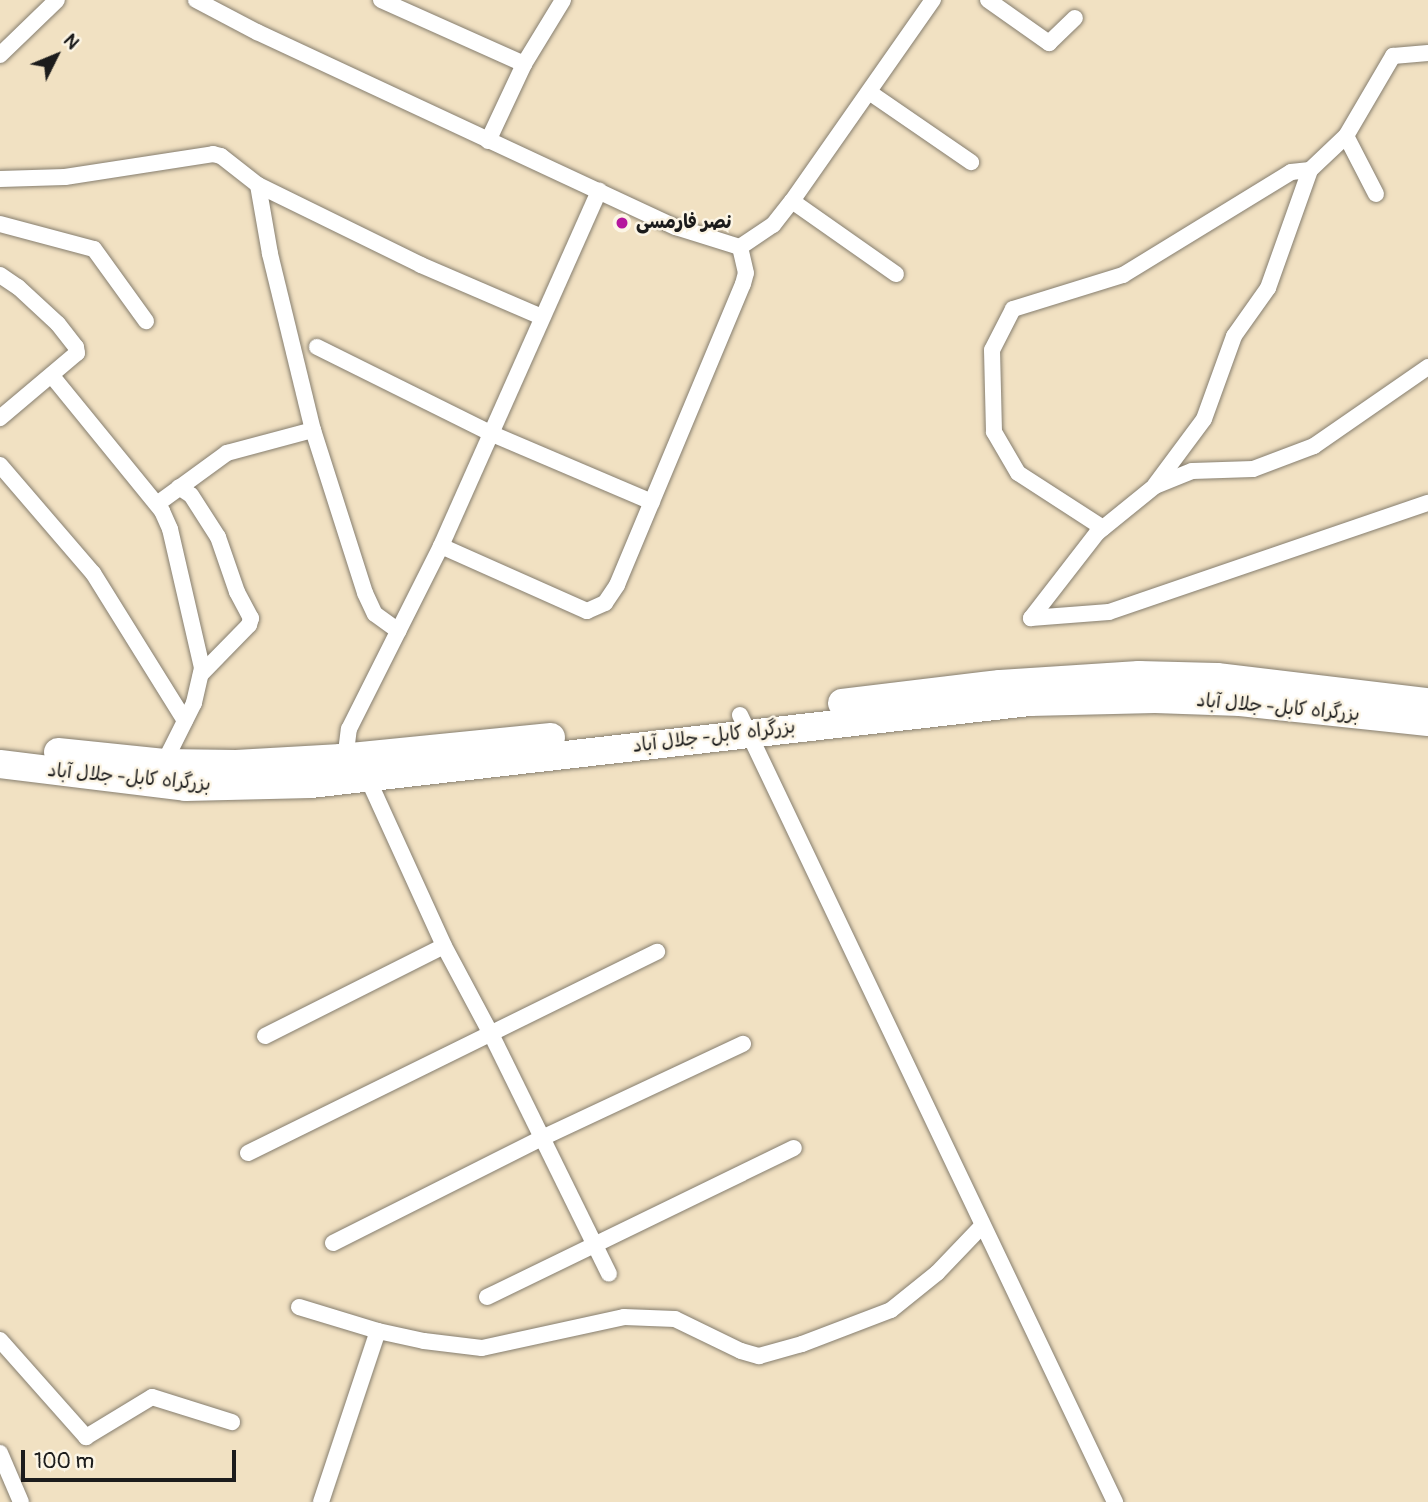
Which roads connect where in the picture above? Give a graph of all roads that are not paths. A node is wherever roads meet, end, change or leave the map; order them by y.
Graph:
1 (57, 0) edge
2 (196, 0) edge
3 (381, 0) edge
4 (563, 0) edge
5 (933, 0) edge
6 (988, 0) edge
7 (218, 6) edge
8 (1075, 18) dead end
9 (1428, 53) edge
10 (0, 55) edge
11 (524, 64) junction
12 (869, 92) junction
13 (1346, 136) junction
14 (488, 141) junction
15 (971, 162) dead end
16 (1310, 170) junction
17 (0, 179) edge
18 (258, 185) junction
19 (599, 191) junction
20 (1376, 194) dead end
21 (792, 201) junction
22 (0, 224) edge
23 (740, 247) junction
24 (896, 274) dead end
25 (0, 275) edge
26 (542, 317) junction
27 (146, 321) dead end
28 (317, 347) dead end
29 (1428, 367) edge
30 (52, 376) junction
31 (0, 418) edge
32 (313, 430) junction
33 (490, 433) junction
34 (0, 465) edge
35 (1155, 486) junction
36 (179, 487) junction
37 (652, 502) junction
38 (1428, 503) edge
39 (157, 504) junction
40 (1103, 528) junction
41 (440, 546) junction
42 (398, 631) junction
43 (201, 674) junction
44 (1428, 702) edge
45 (185, 721) junction
46 (1428, 722) edge
47 (743, 724) junction
48 (0, 745) edge
49 (341, 758) junction
50 (164, 763) junction
51 (0, 764) edge
52 (368, 779) junction
53 (444, 946) junction
54 (657, 951) dead end
55 (491, 1034) junction
56 (265, 1036) dead end
57 (743, 1044) dead end
58 (542, 1138) junction
59 (794, 1148) dead end
60 (248, 1153) dead end
61 (982, 1226) junction
62 (333, 1243) dead end
63 (595, 1245) junction
64 (609, 1274) dead end
65 (487, 1297) dead end
66 (299, 1307) dead end
67 (377, 1331) junction
68 (0, 1340) edge
69 (232, 1422) dead end
70 (0, 1453) edge
71 (21, 1502) edge
72 (321, 1502) edge
73 (1115, 1502) edge

1 - 10 street
2 - 7 street
3 - 11 street
4 - 11 street
5 - 12 street
6 - 8 street
7 - 14 street
9 - 13 street
11 - 14 street
12 - 15 street
12 - 21 street
13 - 16 street
13 - 20 street
14 - 19 street
16 - 35 street
16 - 40 street
17 - 18 street
18 - 26 street
18 - 32 street
19 - 23 street
19 - 26 street
21 - 23 street
21 - 24 street
22 - 27 street
23 - 37 street
25 - 30 street
26 - 33 street
28 - 33 street
29 - 35 street
30 - 31 street
30 - 39 street
32 - 36 street
32 - 42 street
33 - 37 street
33 - 41 street
34 - 45 street
35 - 40 street
36 - 39 street
36 - 43 street
37 - 41 street
38 - 40 street
39 - 43 street
41 - 42 street
42 - 49 street
43 - 45 street
44 - 47 highway, بزرگراه کابل- جلال آباد
45 - 50 street
46 - 47 highway, بزرگراه کابل- جلال آباد
47 - 49 highway, بزرگراه کابل- جلال آباد
47 - 52 highway, بزرگراه کابل- جلال آباد
47 - 61 street
48 - 50 highway, بزرگراه کابل- جلال آباد
49 - 50 highway, بزرگراه کابل- جلال آباد
51 - 52 highway, بزرگراه کابل- جلال آباد
52 - 53 street
53 - 55 street
53 - 56 street
54 - 55 street
55 - 58 street
55 - 60 street
57 - 58 street
58 - 62 street
58 - 63 street
59 - 63 street
61 - 67 street
61 - 73 street
63 - 64 street
63 - 65 street
66 - 67 street
67 - 72 street
68 - 69 street
70 - 71 street

